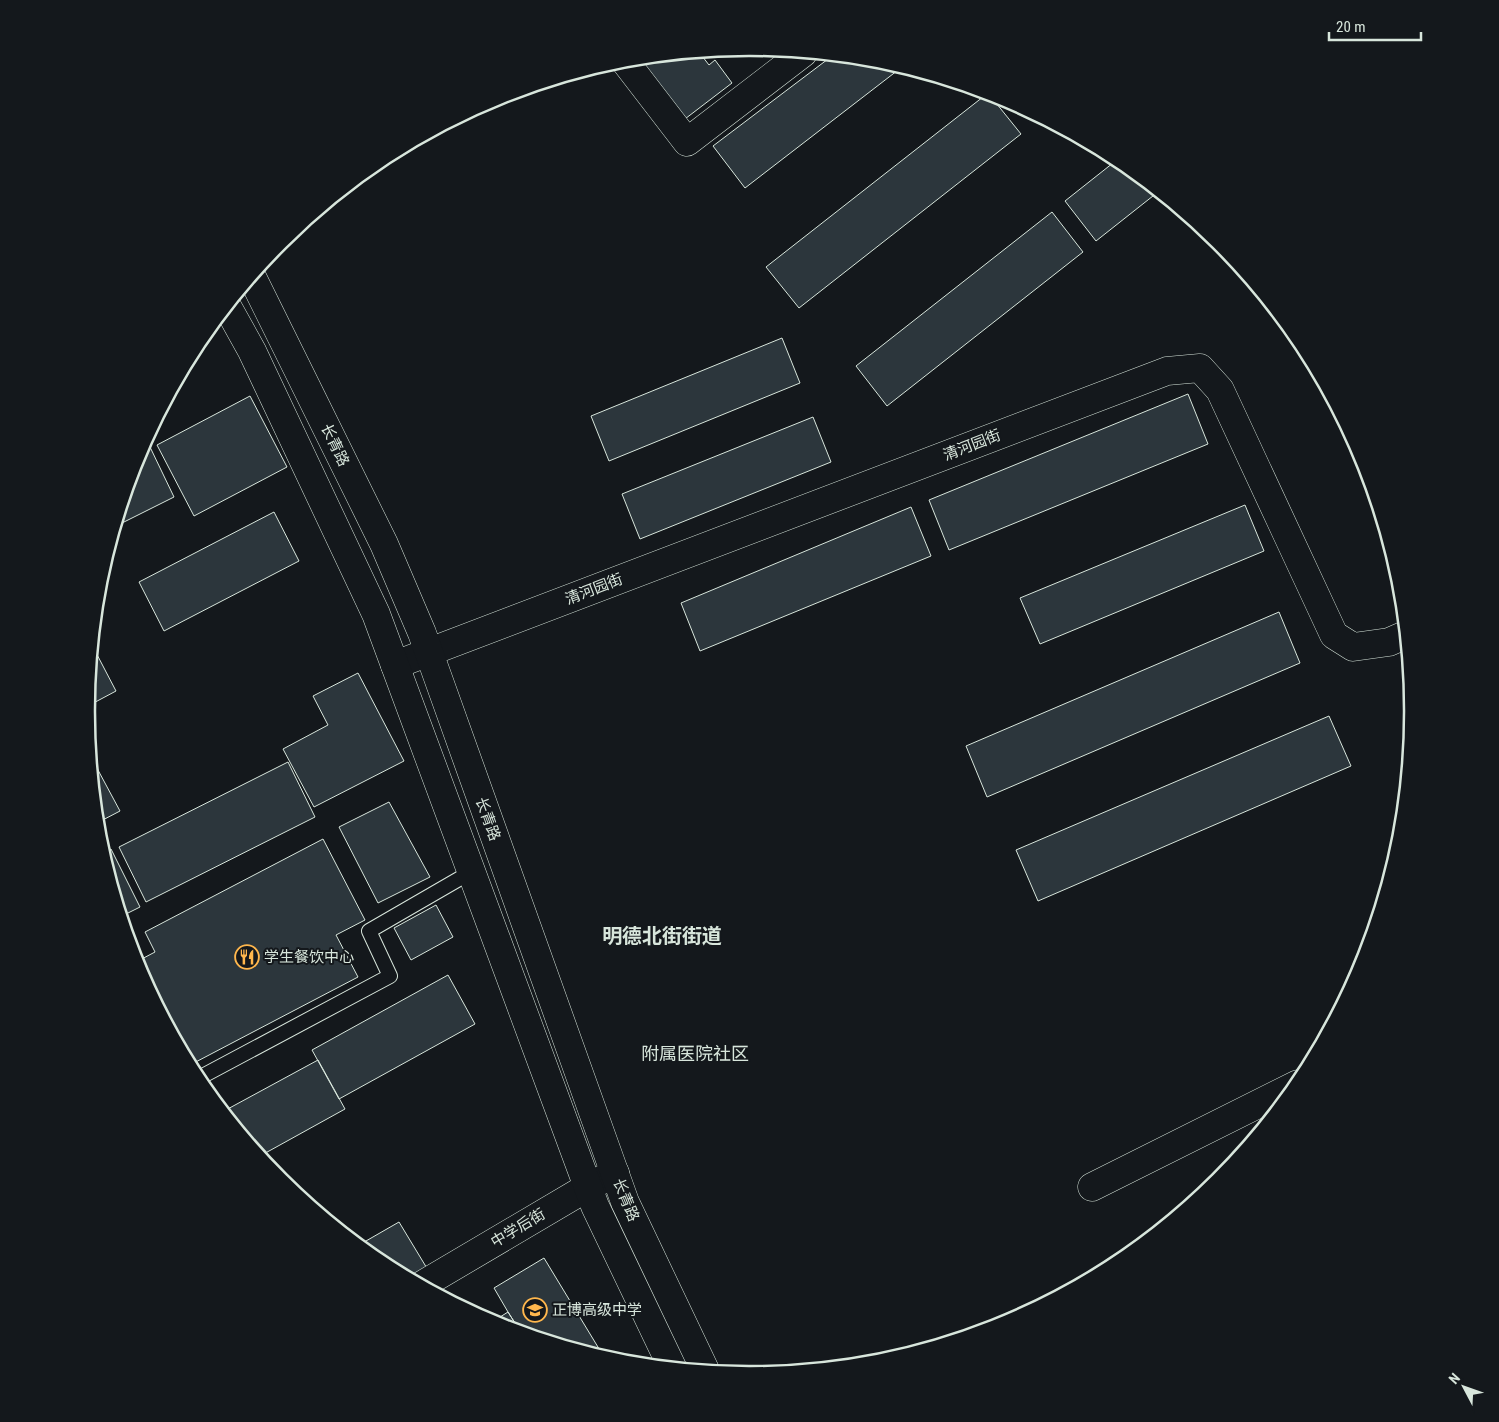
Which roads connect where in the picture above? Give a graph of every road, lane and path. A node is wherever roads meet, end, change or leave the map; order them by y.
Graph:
1 (796, 58) edge
2 (630, 68) edge
3 (255, 282) edge
4 (230, 312) edge
5 (1400, 637) edge
6 (429, 653) junction
7 (395, 665) junction
8 (471, 872) junction
9 (205, 1075) edge
10 (1282, 1092) edge
11 (615, 1173) junction
12 (588, 1187) junction
13 (1092, 1187) dead end
14 (428, 1281) edge
15 (669, 1360) edge
16 (702, 1364) edge

1 - 2 main road
3 - 6 main road, 长青路
4 - 7 main road, 长青路
5 - 6 main road, 清河园街
6 - 7 main road, 清河园街
6 - 11 main road, 长青路
7 - 8 main road, 长青路
8 - 9 lane
8 - 12 main road, 长青路
10 - 13 main road
11 - 12 main road, 中学后街
11 - 16 main road, 长青路
12 - 14 main road, 中学后街
12 - 15 main road, 长青路

